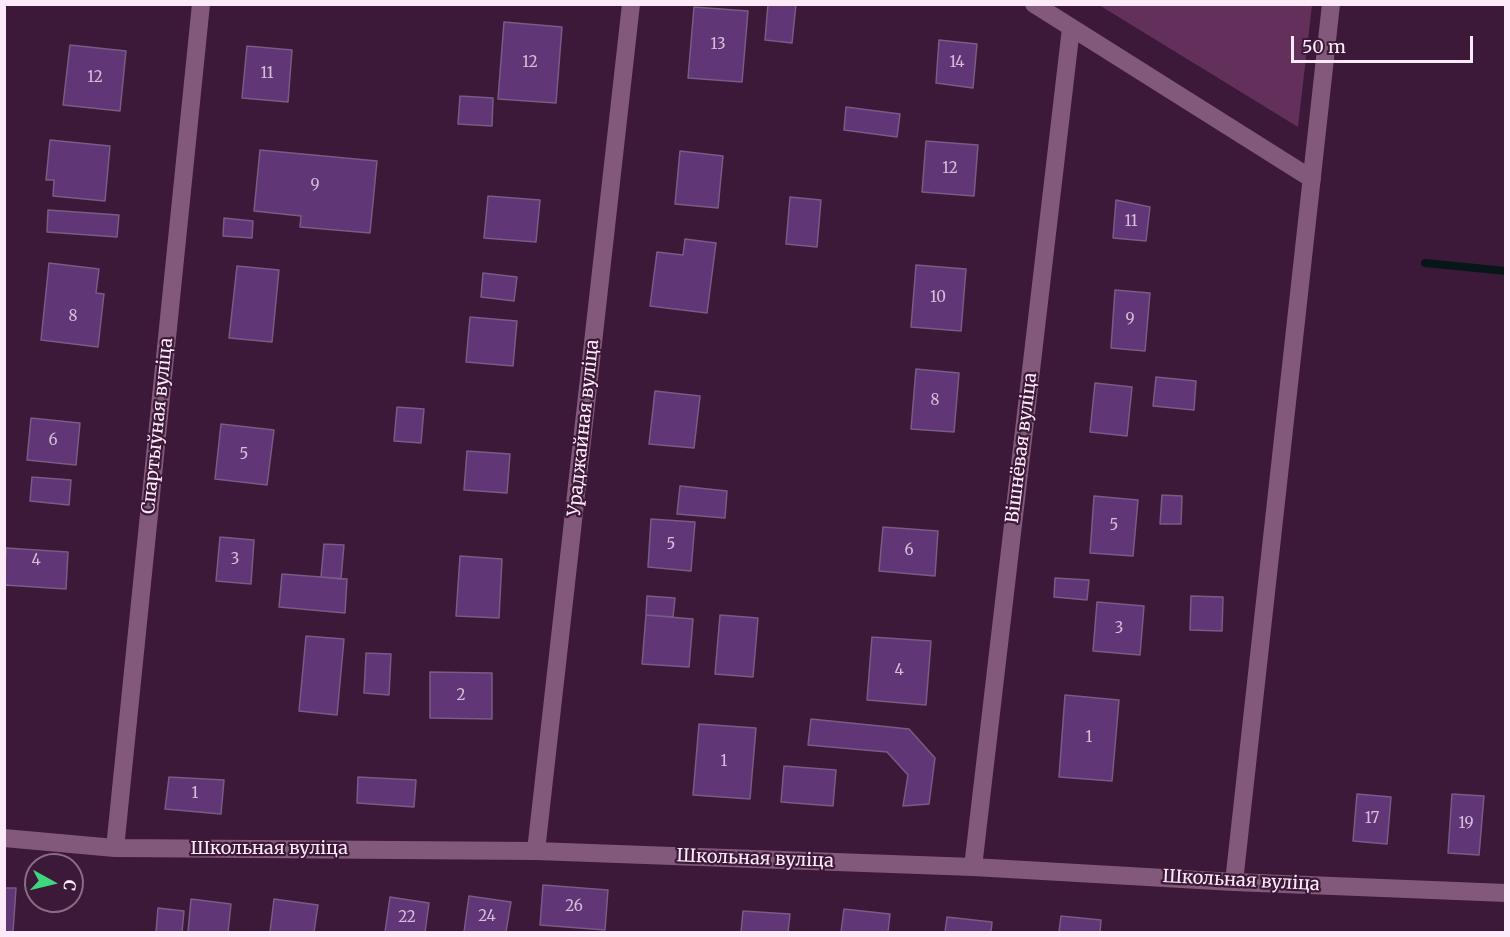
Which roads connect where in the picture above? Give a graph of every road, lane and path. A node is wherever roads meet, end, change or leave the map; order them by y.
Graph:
1 (201, 4) edge
2 (631, 4) edge
3 (1034, 4) edge
4 (1331, 4) edge
5 (1071, 28) junction
6 (1312, 179) junction
7 (4, 838) edge
8 (115, 848) junction
9 (536, 852) junction
10 (973, 867) junction
11 (1234, 882) junction
12 (1506, 892) edge

1 - 8 street, Спартыўная вуліца
2 - 9 street, Ураджайная вуліца
3 - 5 street
4 - 6 street
5 - 6 street
5 - 10 street, Вішнёвая вуліца
6 - 11 street
7 - 8 street, Школьная вуліца
8 - 9 street, Школьная вуліца
9 - 10 street, Школьная вуліца
10 - 11 street, Школьная вуліца
11 - 12 street, Школьная вуліца

